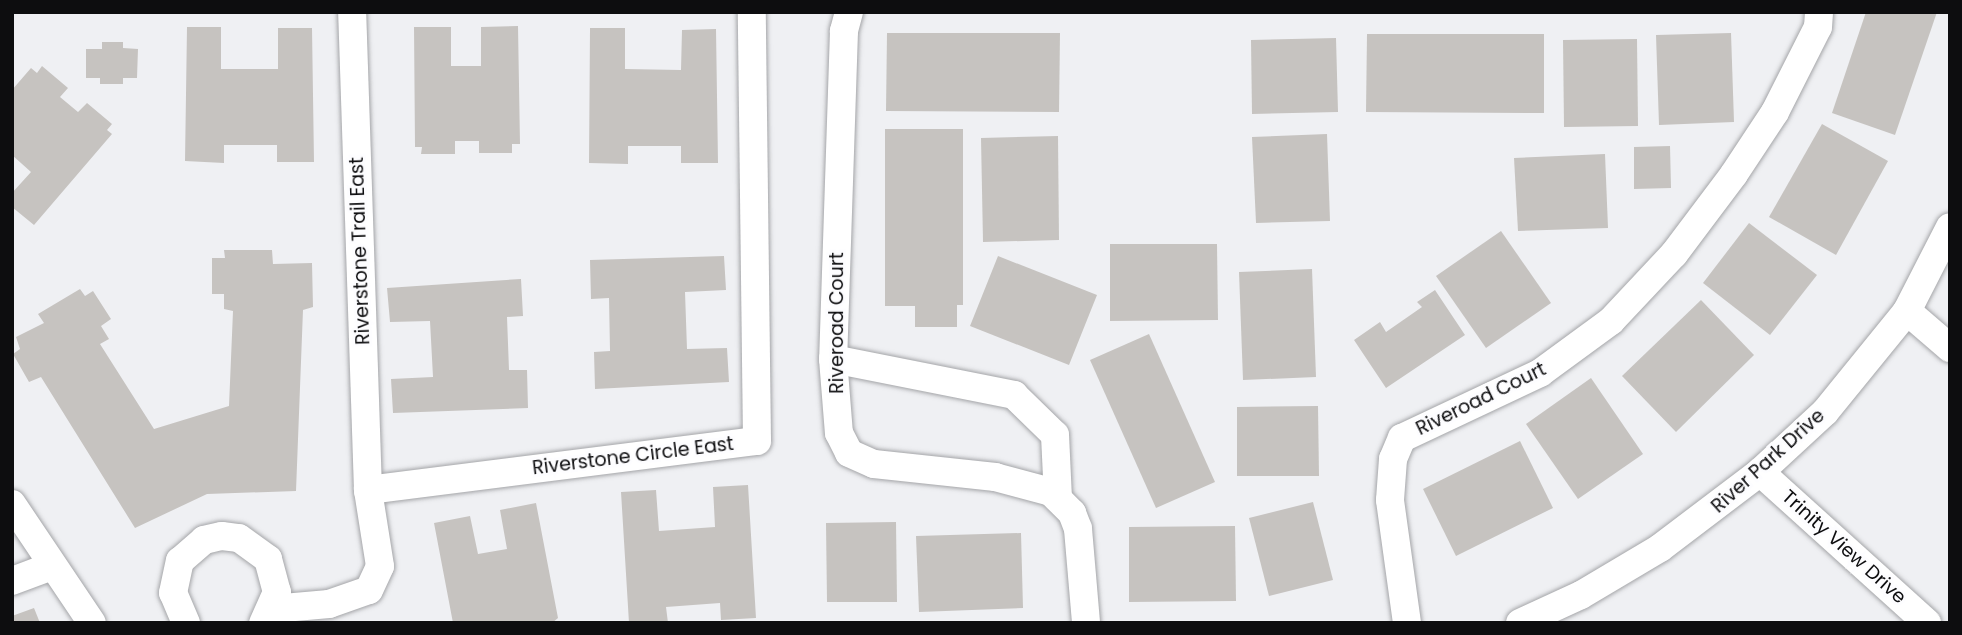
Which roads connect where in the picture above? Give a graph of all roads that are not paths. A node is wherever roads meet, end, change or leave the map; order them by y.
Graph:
1 (352, 12) edge
2 (752, 12) edge
3 (849, 12) edge
4 (1819, 12) edge
5 (1950, 227) edge
6 (1907, 311) junction
7 (1950, 348) edge
8 (833, 359) junction
9 (1760, 472) junction
10 (368, 489) junction
11 (1058, 498) junction
12 (12, 504) edge
13 (52, 566) junction
14 (12, 581) edge
15 (268, 616) edge
16 (92, 623) edge
17 (185, 623) edge
18 (1086, 623) edge
19 (1407, 623) edge
20 (1520, 623) edge
21 (1927, 623) edge

1 - 10 street, Riverstone Trail East
2 - 10 street, Riverstone Circle East
3 - 8 street, Riveroad Court
4 - 19 street, Riveroad Court
5 - 6 street, River Park Drive
6 - 7 street
6 - 9 street, River Park Drive
8 - 11 street
8 - 11 street, Riveroad Court
9 - 20 street, River Park Drive
9 - 21 street, Trinity View Drive
10 - 15 street
11 - 18 street
12 - 13 street
13 - 14 street
13 - 16 street
15 - 17 street

